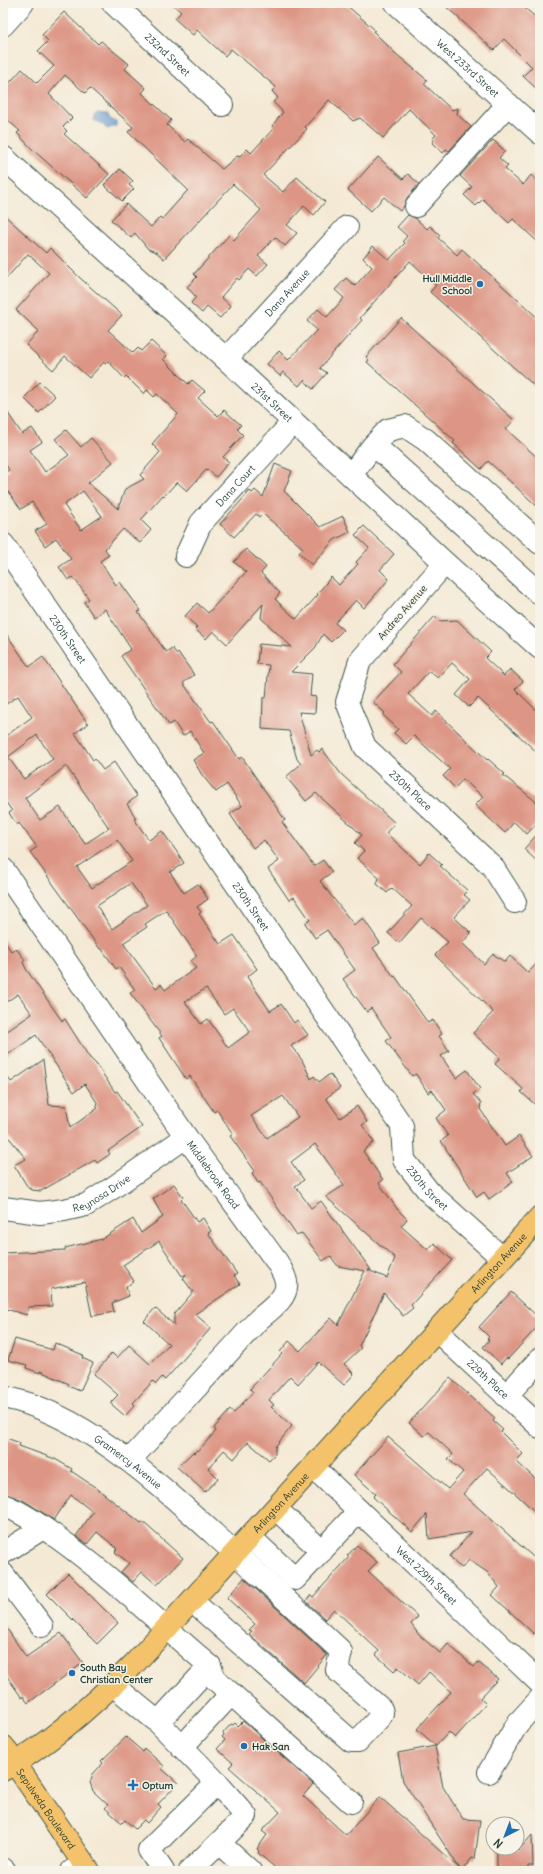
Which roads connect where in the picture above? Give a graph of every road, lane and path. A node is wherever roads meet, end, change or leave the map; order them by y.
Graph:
1 (23, 3) edge
2 (113, 3) edge
3 (396, 3) edge
4 (3, 25) edge
5 (508, 104) junction
6 (222, 105) dead end
7 (540, 133) edge
8 (3, 158) edge
9 (416, 206) dead end
10 (347, 227) dead end
11 (226, 359) junction
12 (293, 422) junction
13 (374, 445) junction
14 (351, 475) junction
15 (3, 544) edge
16 (540, 544) edge
17 (186, 556) dead end
18 (445, 563) junction
19 (540, 594) edge
20 (540, 648) edge
21 (360, 661) joint
22 (3, 870) edge
23 (515, 902) dead end
24 (186, 1136) junction
25 (3, 1208) edge
26 (540, 1217) edge
27 (502, 1258) junction
28 (437, 1331) junction
29 (540, 1360) edge
30 (506, 1396) junction
31 (3, 1397) edge
32 (540, 1427) edge
33 (129, 1460) junction
34 (314, 1467) junction
35 (3, 1505) edge
36 (276, 1509) junction
37 (359, 1511) junction
38 (43, 1528) junction
39 (250, 1537) junction
40 (322, 1550) junction
41 (3, 1553) edge
42 (236, 1553) junction
43 (3, 1574) edge
44 (192, 1601) junction
45 (42, 1626) dead end
46 (167, 1629) junction
47 (210, 1666) junction
48 (540, 1683) edge
49 (113, 1685) junction
50 (231, 1694) junction
51 (540, 1699) edge
52 (158, 1722) junction
53 (3, 1746) edge
54 (182, 1747) junction
55 (9, 1767) edge
56 (489, 1772) dead end
57 (217, 1783) junction
58 (351, 1802) dead end
59 (219, 1843) junction
60 (82, 1869) edge
61 (163, 1871) edge
62 (190, 1871) edge
63 (250, 1871) edge

1 - 4 street
2 - 6 street, 232nd Street
3 - 5 street, West 233rd Street
5 - 7 street, West 233rd Street
5 - 9 street
8 - 11 street, 231st Street
10 - 11 street, Dana Avenue
11 - 12 street, 231st Street
12 - 14 street, 231st Street
12 - 17 street, Dana Court
13 - 14 street
13 - 16 street
13 - 19 street
14 - 18 street, 231st Street
15 - 27 street, 230th Street
18 - 20 street, 231st Street
18 - 21 street, Andreo Avenue
21 - 23 street, 230th Place
22 - 24 street, Middlebrook Road
24 - 25 street, Reynosa Drive
24 - 33 street, Middlebrook Road
26 - 27 main road, Arlington Avenue
27 - 28 main road, Arlington Avenue
28 - 30 street, 229th Place
28 - 34 main road, Arlington Avenue
29 - 30 street
30 - 32 street, 229th Place
31 - 33 street, Gramercy Avenue
33 - 42 street, Gramercy Avenue
34 - 36 main road, Arlington Avenue
34 - 37 street, West 229th Street
35 - 38 street
36 - 39 main road, Arlington Avenue
36 - 40 street
37 - 40 street
37 - 48 street, West 229th Street
38 - 41 street
38 - 46 street
39 - 40 street
39 - 42 main road, Arlington Avenue
42 - 44 main road, Arlington Avenue
42 - 44 street, Gramercy Avenue
43 - 45 street
44 - 46 main road, Arlington Avenue
46 - 47 street
46 - 49 main road, Arlington Avenue
47 - 50 street
47 - 52 street
49 - 52 street
49 - 55 main road, Arlington Avenue
50 - 54 street
50 - 58 street
51 - 56 street
52 - 54 street
53 - 55 main road, Sepulveda Boulevard
54 - 57 street
55 - 60 main road, Sepulveda Boulevard
57 - 59 street
57 - 61 street
59 - 62 street
59 - 63 street

